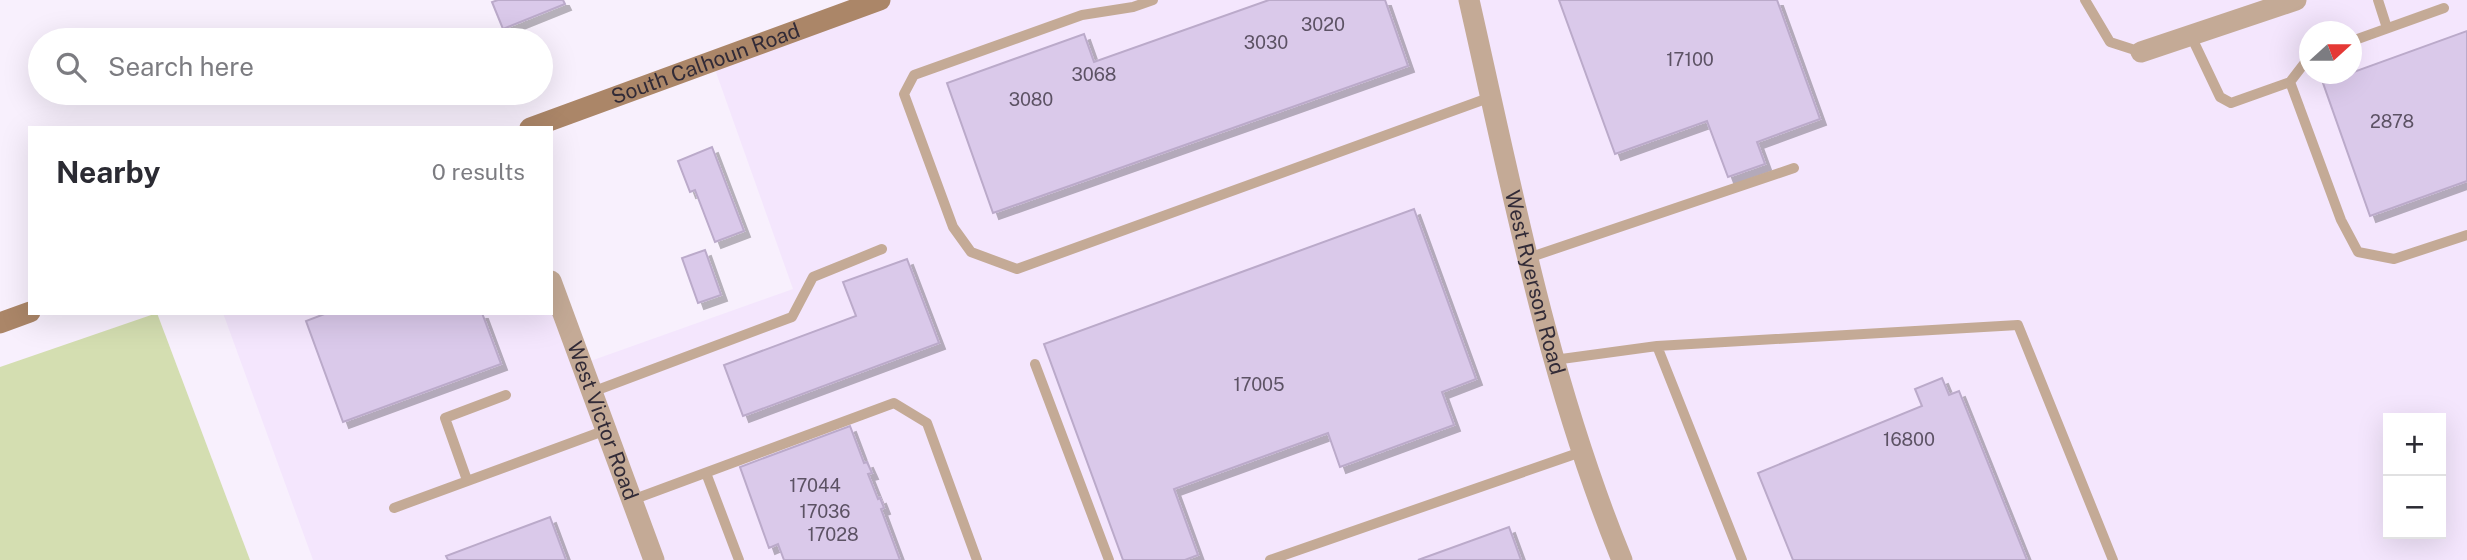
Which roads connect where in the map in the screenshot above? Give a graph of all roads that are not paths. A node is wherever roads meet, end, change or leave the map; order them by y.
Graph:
1 (880, 0) edge
2 (1153, 0) edge
3 (1469, 0) edge
4 (2085, 0) edge
5 (2296, 0) edge
6 (2378, 0) edge
7 (2444, 8) dead end
8 (2387, 28) junction
9 (2191, 36) junction
10 (2362, 37) edge
11 (2141, 52) joint
12 (2299, 70) edge
13 (2290, 82) junction
14 (1491, 97) junction
15 (535, 126) edge
16 (1794, 167) dead end
17 (2467, 235) edge
18 (882, 249) dead end
19 (1528, 258) junction
20 (553, 286) edge
21 (28, 313) edge
22 (0, 323) edge
23 (1657, 346) junction
24 (1554, 360) junction
25 (1035, 364) dead end
26 (592, 392) junction
27 (506, 395) dead end
28 (606, 430) junction
29 (1581, 452) junction
30 (706, 473) junction
31 (467, 480) junction
32 (632, 500) junction
33 (394, 509) dead end
34 (654, 560) edge
35 (739, 560) edge
36 (977, 560) edge
37 (1110, 560) edge
38 (1270, 560) edge
39 (1622, 560) edge
40 (1742, 560) edge
41 (2113, 560) edge

1 - 15 street, South Calhoun Road
2 - 14 lane
3 - 14 street, West Ryerson Road
4 - 11 lane
5 - 9 street
6 - 8 lane
7 - 8 lane
8 - 10 lane
9 - 11 street
9 - 13 lane
12 - 13 lane
13 - 17 lane
14 - 19 street, West Ryerson Road
16 - 19 lane
18 - 26 lane
19 - 24 street, West Ryerson Road
20 - 26 street, West Victor Road
21 - 22 street
23 - 24 lane
23 - 40 lane
23 - 41 lane
24 - 29 street, West Ryerson Road
25 - 37 lane
26 - 28 street, West Victor Road
27 - 31 lane
28 - 31 lane
28 - 32 street, West Victor Road
29 - 38 lane
29 - 39 street, West Ryerson Road
30 - 32 lane
30 - 35 lane
30 - 36 lane
31 - 33 lane
32 - 34 street, West Victor Road

